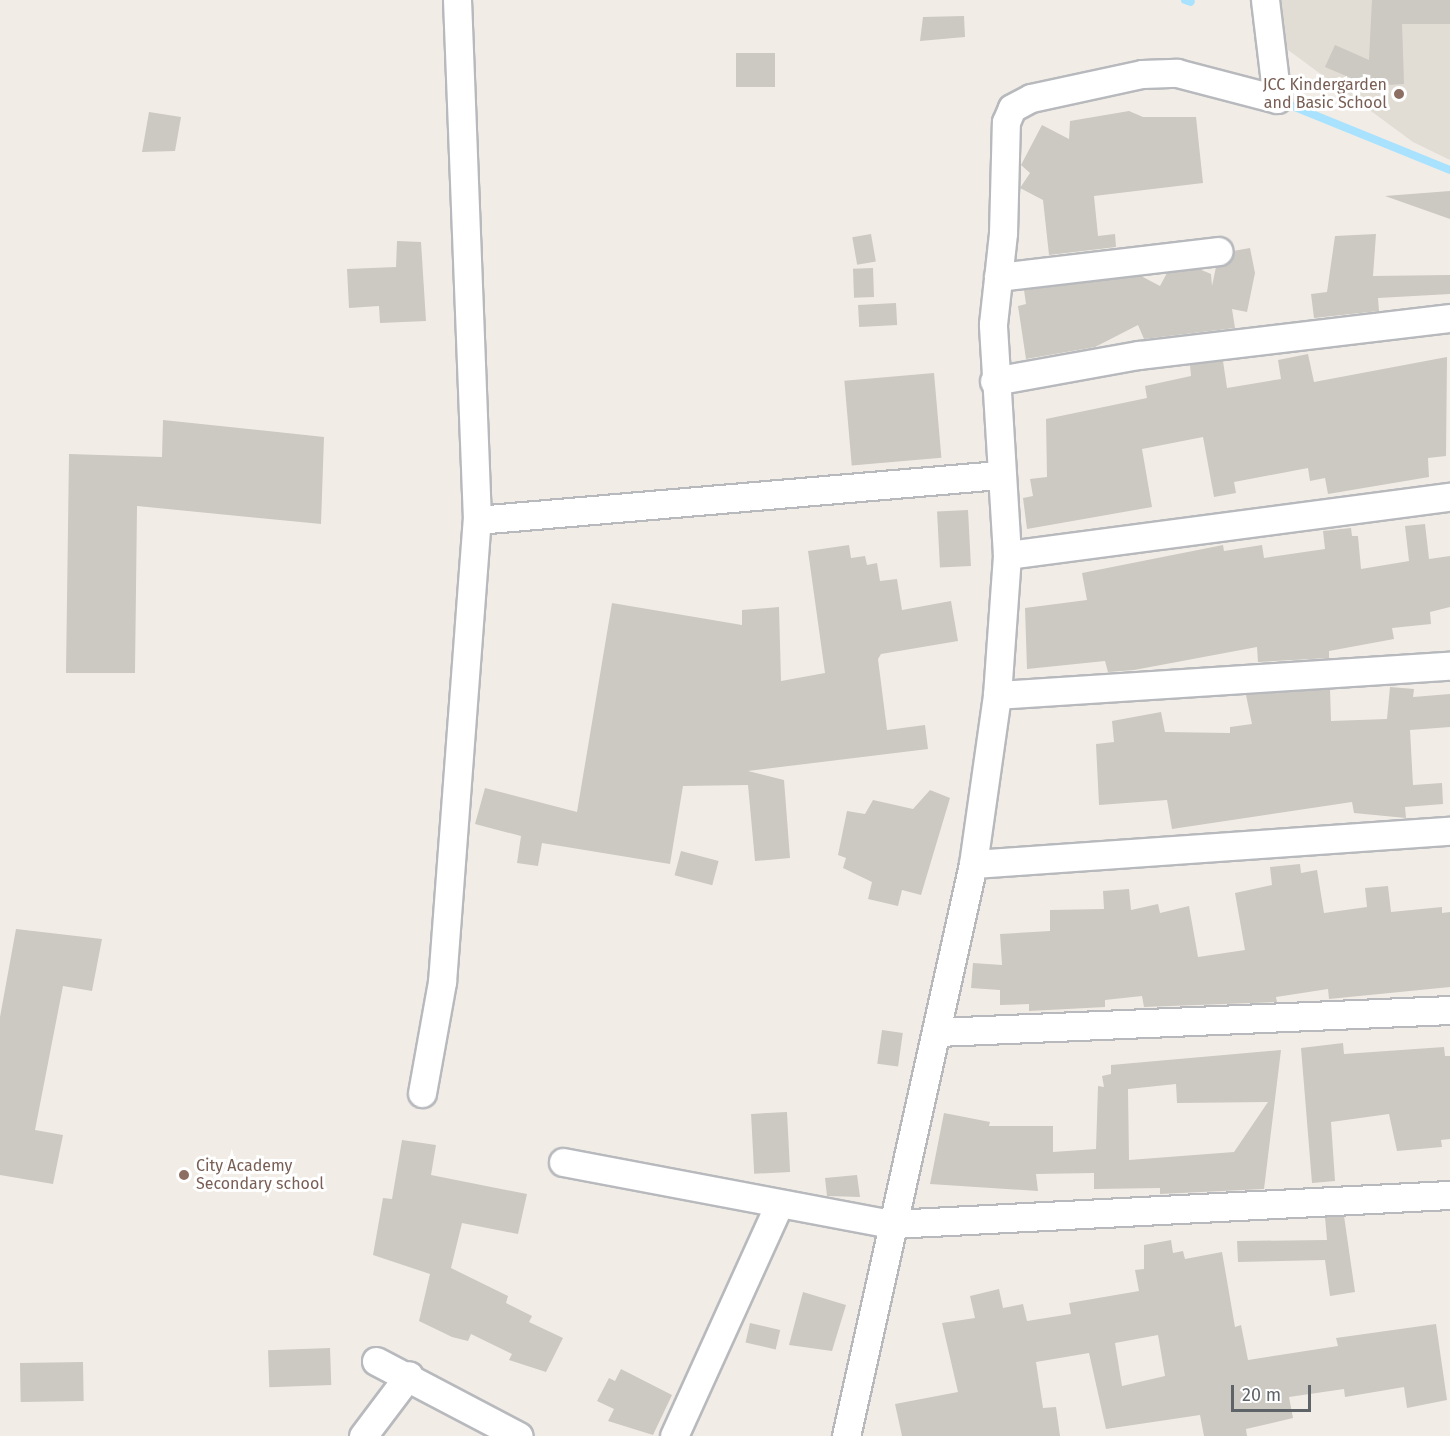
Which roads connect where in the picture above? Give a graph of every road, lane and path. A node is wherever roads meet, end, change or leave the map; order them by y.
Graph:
1 (456, 0) edge
2 (1265, 0) edge
3 (1218, 251) dead end
4 (998, 277) junction
5 (1450, 318) edge
6 (994, 381) junction
7 (999, 475) junction
8 (1450, 497) edge
9 (477, 520) junction
10 (1007, 555) junction
11 (1450, 666) edge
12 (997, 695) junction
13 (1450, 831) edge
14 (973, 864) junction
15 (1450, 1010) edge
16 (938, 1032) junction
17 (422, 1093) dead end
18 (563, 1162) dead end
19 (1450, 1195) edge
20 (779, 1206) junction
21 (892, 1224) junction
22 (376, 1361) dead end
23 (409, 1375) junction
24 (363, 1436) edge
25 (519, 1436) edge
26 (674, 1436) edge
27 (846, 1436) edge

1 - 9 street
2 - 4 street
3 - 4 street
4 - 6 street
5 - 6 street
6 - 7 street
7 - 9 street
7 - 10 street
8 - 10 street
9 - 17 street
10 - 12 street
11 - 12 street
12 - 14 street
13 - 14 street
14 - 16 street
15 - 16 street
16 - 21 street
18 - 20 street
19 - 21 street
20 - 21 street
20 - 26 street
21 - 27 street
22 - 23 street
23 - 24 street
23 - 25 street

